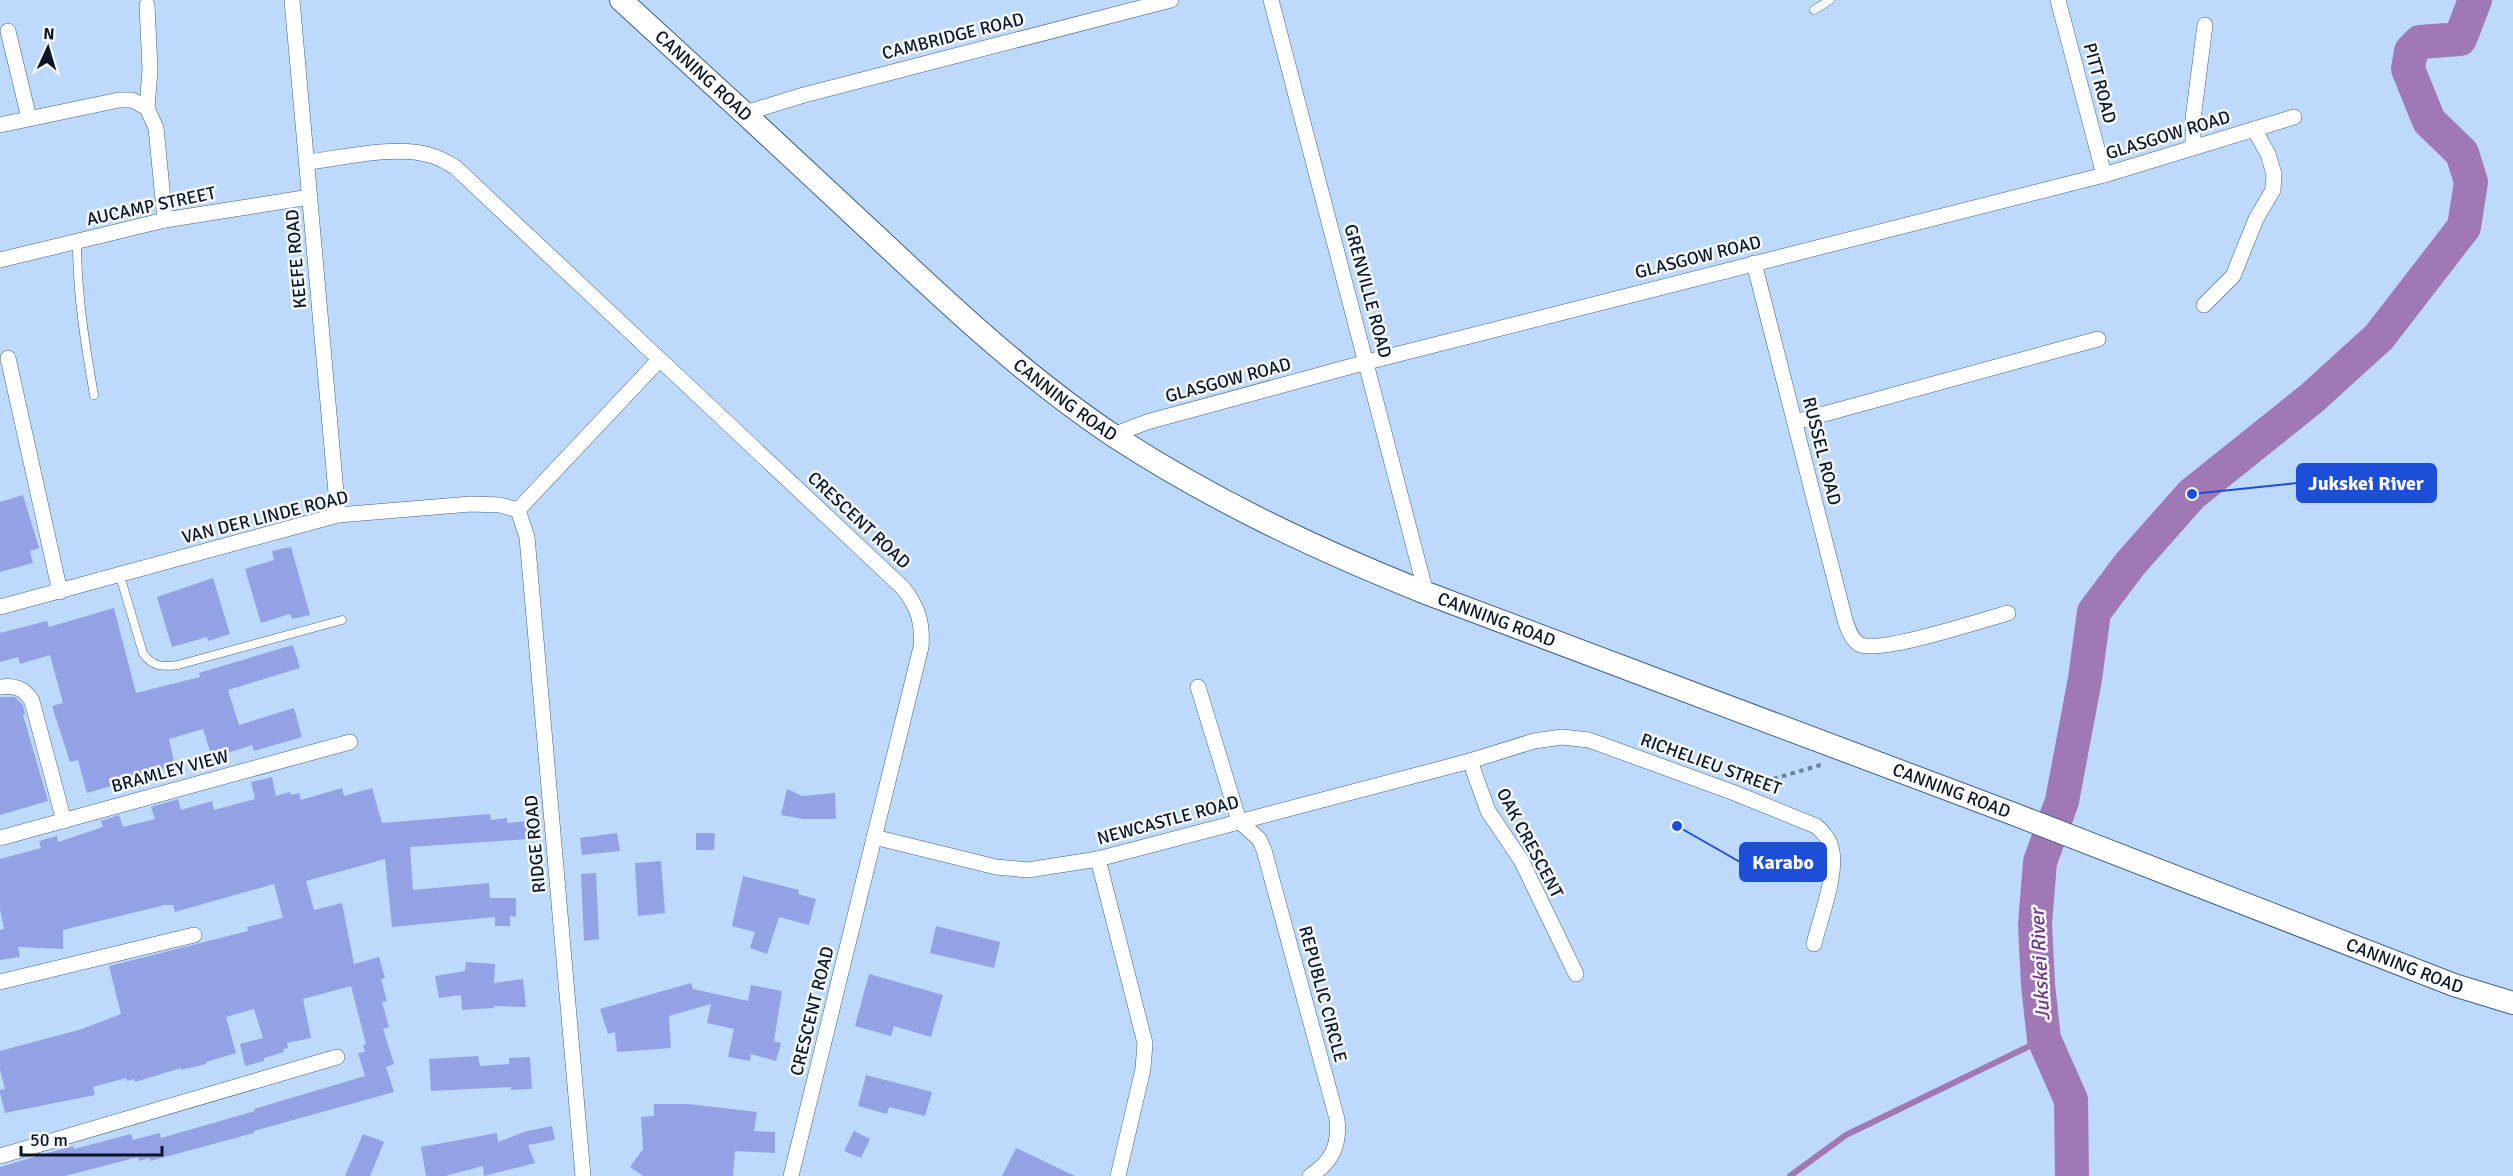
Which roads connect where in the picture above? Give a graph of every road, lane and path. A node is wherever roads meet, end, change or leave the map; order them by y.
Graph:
1 (292, 0) edge
2 (621, 0) edge
3 (1171, 0) edge
4 (1271, 0) edge
5 (1830, 0) edge
6 (2058, 0) edge
7 (147, 5) dead end
8 (1814, 10) dead end
9 (2205, 25) dead end
10 (8, 32) dead end
11 (147, 108) junction
12 (745, 113) junction
13 (2294, 117) dead end
14 (29, 118) junction
15 (0, 124) edge
16 (2254, 129) junction
17 (2193, 147) junction
18 (308, 162) junction
19 (2104, 175) junction
20 (310, 197) junction
21 (165, 220) junction
22 (77, 242) junction
23 (0, 260) edge
24 (1754, 263) junction
25 (2204, 305) dead end
26 (2098, 339) dead end
27 (8, 358) dead end
28 (659, 360) junction
29 (1366, 362) junction
30 (94, 395) dead end
31 (1795, 422) junction
32 (1113, 435) junction
33 (518, 510) junction
34 (338, 514) junction
35 (120, 576) junction
36 (60, 592) junction
37 (1426, 592) junction
38 (0, 607) edge
39 (2008, 613) dead end
40 (342, 620) dead end
41 (0, 687) edge
42 (1198, 687) dead end
43 (350, 742) dead end
44 (1853, 755) junction
45 (1470, 761) junction
46 (1732, 792) junction
47 (64, 821) junction
48 (1239, 821) junction
49 (874, 837) junction
50 (0, 838) edge
51 (1098, 860) junction
52 (194, 935) dead end
53 (1814, 944) dead end
54 (1576, 974) dead end
55 (0, 982) edge
56 (2513, 1003) edge
57 (337, 1057) dead end
58 (0, 1156) edge
59 (583, 1176) edge
60 (791, 1176) edge
61 (1118, 1176) edge
62 (1310, 1176) edge

1 - 18 street, KEEFE ROAD
2 - 12 main road, CANNING ROAD
3 - 12 street, CAMBRIDGE ROAD
4 - 29 street, GRENVILLE ROAD
5 - 8 lane
6 - 19 street, PITT ROAD
7 - 11 street
9 - 17 street
10 - 14 street
11 - 14 street
11 - 21 street
12 - 32 main road, CANNING ROAD
13 - 16 street, GLASGOW ROAD
14 - 15 street
16 - 17 street, GLASGOW ROAD
16 - 25 street
17 - 19 street, GLASGOW ROAD
18 - 20 street, KEEFE ROAD
18 - 28 street, CRESCENT ROAD
19 - 24 street, GLASGOW ROAD
20 - 21 street, AUCAMP STREET
20 - 34 street, KEEFE ROAD
21 - 22 street, AUCAMP STREET
22 - 23 street, AUCAMP STREET
22 - 30 lane
24 - 29 street, GLASGOW ROAD
24 - 31 street, RUSSEL ROAD
26 - 31 street
27 - 36 street
28 - 33 street
28 - 49 street, CRESCENT ROAD
29 - 32 street, GLASGOW ROAD
29 - 37 street, GRENVILLE ROAD
31 - 39 street, RUSSEL ROAD
32 - 37 main road, CANNING ROAD
33 - 34 street, VAN DER LINDE ROAD
33 - 59 street, RIDGE ROAD
34 - 35 street, VAN DER LINDE ROAD
35 - 36 street, VAN DER LINDE ROAD
35 - 40 lane
36 - 38 street, VAN DER LINDE ROAD
37 - 44 main road, CANNING ROAD
41 - 47 street
42 - 48 street
43 - 47 street, BRAMLEY VIEW
44 - 46 path
44 - 56 main road, CANNING ROAD
45 - 46 street, RICHELIEU STREET
45 - 48 street, NEWCASTLE ROAD
45 - 54 street, OAK CRESCENT
46 - 53 street, RICHELIEU STREET
47 - 50 street, BRAMLEY VIEW
48 - 51 street, NEWCASTLE ROAD
48 - 62 street, REPUBLIC CIRCLE
49 - 51 street, NEWCASTLE ROAD
49 - 60 street, CRESCENT ROAD
51 - 61 street
52 - 55 street
57 - 58 street

